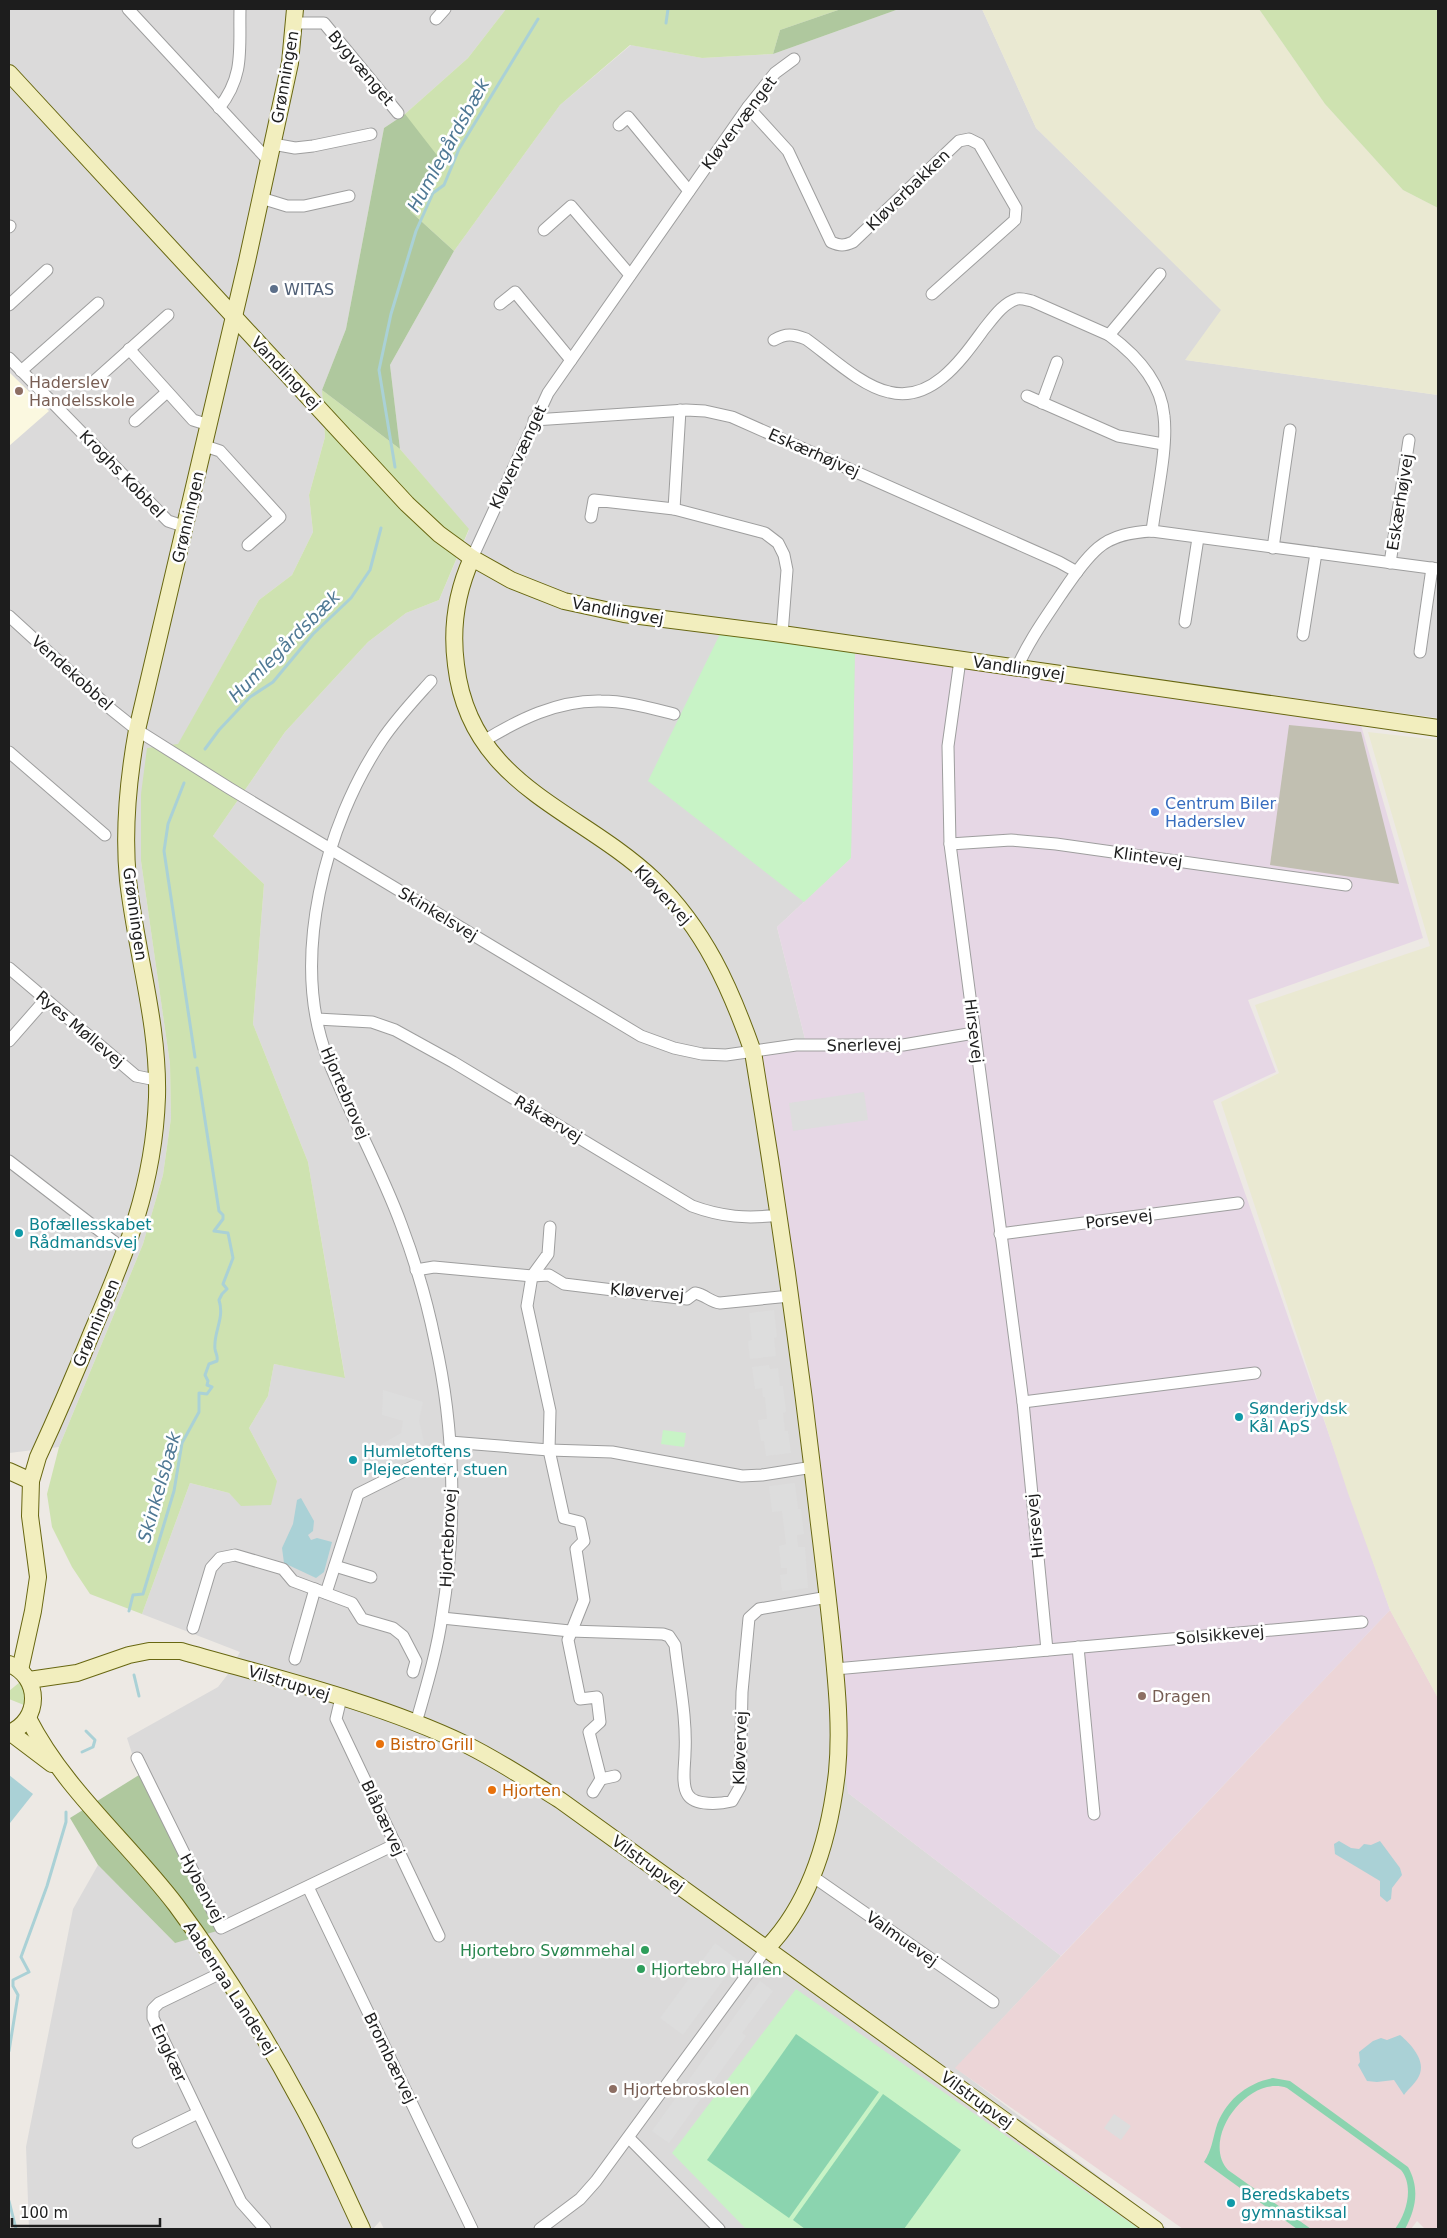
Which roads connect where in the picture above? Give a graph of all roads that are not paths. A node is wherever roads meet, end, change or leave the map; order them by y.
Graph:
1 (128, 9) edge
2 (240, 9) edge
3 (445, 9) edge
4 (295, 16) edge
5 (436, 19) dead end
6 (794, 59) dead end
7 (9, 73) edge
8 (748, 107) junction
9 (219, 108) junction
10 (398, 113) dead end
11 (619, 125) dead end
12 (371, 134) dead end
13 (273, 144) junction
14 (269, 161) junction
15 (690, 191) junction
16 (349, 196) dead end
17 (261, 198) junction
18 (544, 230) dead end
19 (47, 270) dead end
20 (1160, 274) dead end
21 (630, 275) junction
22 (932, 294) dead end
23 (98, 303) dead end
24 (500, 304) dead end
25 (9, 305) edge
26 (168, 316) dead end
27 (235, 317) junction
28 (1110, 335) junction
29 (774, 340) dead end
30 (129, 350) junction
31 (9, 358) edge
32 (571, 360) junction
33 (1057, 362) dead end
34 (21, 371) junction
35 (92, 383) dead end
36 (168, 392) junction
37 (1027, 396) dead end
38 (1042, 403) junction
39 (680, 410) junction
40 (534, 420) junction
41 (135, 421) dead end
42 (209, 425) junction
43 (1290, 430) dead end
44 (1409, 440) dead end
45 (1163, 444) junction
46 (205, 446) junction
47 (674, 510) junction
48 (591, 517) dead end
49 (186, 528) junction
50 (1152, 531) junction
51 (1198, 538) junction
52 (248, 545) dead end
53 (1272, 548) junction
54 (1316, 553) junction
55 (472, 558) junction
56 (1390, 563) junction
57 (1435, 569) edge
58 (1076, 572) junction
59 (9, 616) edge
60 (1185, 622) dead end
61 (782, 634) junction
62 (1303, 635) dead end
63 (1420, 652) dead end
64 (960, 660) junction
65 (1017, 668) junction
66 (431, 680) dead end
67 (674, 714) dead end
68 (1438, 728) edge
69 (137, 730) junction
70 (482, 742) junction
71 (9, 752) edge
72 (105, 835) dead end
73 (950, 844) junction
74 (332, 850) junction
75 (1346, 885) dead end
76 (9, 968) edge
77 (45, 1000) junction
78 (317, 1019) junction
79 (974, 1033) junction
80 (9, 1041) edge
81 (753, 1052) junction
82 (156, 1080) junction
83 (9, 1161) edge
84 (1238, 1203) dead end
85 (778, 1215) junction
86 (550, 1227) dead end
87 (1000, 1234) junction
88 (126, 1251) junction
89 (416, 1270) junction
90 (532, 1276) junction
91 (790, 1296) junction
92 (1255, 1373) dead end
93 (1023, 1402) junction
94 (450, 1442) junction
95 (550, 1450) junction
96 (451, 1457) junction
97 (813, 1467) junction
98 (9, 1471) edge
99 (31, 1481) junction
100 (335, 1566) junction
101 (371, 1576) dead end
102 (321, 1591) junction
103 (828, 1597) junction
104 (442, 1618) junction
105 (30, 1620) junction
106 (1362, 1622) dead end
107 (193, 1628) dead end
108 (570, 1631) junction
109 (1078, 1647) junction
110 (1047, 1650) junction
111 (9, 1656) edge
112 (295, 1659) dead end
113 (835, 1669) junction
114 (19, 1671) edge
115 (413, 1672) dead end
116 (77, 1673) junction
117 (34, 1696) junction
118 (341, 1698) junction
119 (28, 1718) junction
120 (416, 1723) junction
121 (10, 1733) edge
122 (137, 1758) dead end
123 (61, 1772) junction
124 (614, 1776) dead end
125 (601, 1779) junction
126 (593, 1792) dead end
127 (1094, 1814) dead end
128 (396, 1844) junction
129 (812, 1876) junction
130 (308, 1886) junction
131 (440, 1936) dead end
132 (766, 1949) junction
133 (223, 1972) junction
134 (993, 2002) dead end
135 (198, 2113) junction
136 (629, 2138) junction
137 (138, 2142) dead end
138 (711, 2227) edge
139 (260, 2228) edge
140 (362, 2229) edge
141 (472, 2229) edge
142 (540, 2229) edge
143 (1155, 2229) edge

1 - 9 street
2 - 9 street
3 - 5 street
4 - 10 street, Bygvænget
4 - 13 street, Grønningen
6 - 8 street, Kløvervænget
7 - 27 street, Vandlingvej
8 - 15 street, Kløvervænget
8 - 22 street, Kløverbakken
9 - 14 street
11 - 15 street
12 - 13 street, Grønningen
13 - 14 street, Grønningen
14 - 17 street, Grønningen
15 - 21 street, Kløvervænget
16 - 17 street
17 - 27 street, Grønningen
18 - 21 street
19 - 25 street
20 - 28 street
21 - 32 street, Kløvervænget
23 - 34 street
24 - 32 street
26 - 30 street
27 - 42 street, Grønningen
27 - 55 street, Vandlingvej
28 - 29 street
28 - 45 street
30 - 35 street
30 - 36 street
31 - 34 street, Kroghs Kobbel
32 - 40 street, Kløvervænget
33 - 38 street
34 - 49 street, Kroghs Kobbel
36 - 41 street
36 - 42 street
37 - 38 street
38 - 45 street
39 - 40 street, Eskærhøjvej
39 - 47 street
39 - 58 street, Eskærhøjvej
40 - 55 street, Kløvervænget
42 - 46 street, Grønningen
43 - 53 street
44 - 56 street, Eskærhøjvej
45 - 50 street
46 - 49 street, Grønningen
46 - 52 street
47 - 48 street
47 - 61 street
49 - 69 street, Grønningen
50 - 51 street, Eskærhøjvej
50 - 58 street, Eskærhøjvej
51 - 53 street, Eskærhøjvej
51 - 60 street
53 - 54 street, Eskærhøjvej
54 - 56 street, Eskærhøjvej
54 - 62 street
55 - 61 street, Vandlingvej
55 - 70 street, Kløvervej
56 - 57 street, Eskærhøjvej
57 - 63 street, Eskærhøjvej
58 - 65 street, Eskærhøjvej
59 - 69 street, Vendekobbel
61 - 64 street, Vandlingvej
64 - 65 street, Vandlingvej
64 - 73 street, Hirsevej
65 - 68 street, Vandlingvej
66 - 74 street, Hjortebrovej
67 - 70 street
69 - 74 street, Skinkelsvej
69 - 82 street, Grønningen
70 - 81 street, Kløvervej
71 - 72 street
73 - 75 street, Klintevej
73 - 79 street, Hirsevej
74 - 78 street, Hjortebrovej
74 - 81 street, Skinkelsvej
76 - 77 street, Ryes Møllevej
77 - 80 street
77 - 82 street, Ryes Møllevej
78 - 85 street, Råkærvej
78 - 89 street, Hjortebrovej
79 - 81 street, Snerlevej
79 - 87 street, Hirsevej
81 - 85 street, Kløvervej
82 - 88 street, Grønningen
83 - 88 street
84 - 87 street, Porsevej
85 - 91 street, Kløvervej
86 - 90 street
87 - 93 street, Hirsevej
88 - 99 street, Grønningen
89 - 90 street
89 - 94 street, Hjortebrovej
90 - 91 street, Kløvervej
90 - 95 street
91 - 97 street, Kløvervej
92 - 93 street
93 - 110 street, Hirsevej
94 - 95 street
94 - 96 street, Hjortebrovej
95 - 97 street
95 - 108 street
96 - 100 street
96 - 104 street, Hjortebrovej
97 - 103 street, Kløvervej
98 - 99 street
99 - 105 street, Grønningen
100 - 101 street
100 - 102 street
102 - 107 street
102 - 112 street
102 - 115 street
103 - 108 street, Kløvervej
103 - 113 street, Kløvervej
104 - 108 street
104 - 120 street, Hjortebrovej
105 - 111 street, Grønningen
105 - 114 street, Grønningen
106 - 109 street, Solsikkevej
108 - 125 street
109 - 110 street, Solsikkevej
109 - 127 street
110 - 113 street, Solsikkevej
113 - 129 street, Kløvervej
114 - 116 street, Vilstrupvej
114 - 117 street
116 - 117 street, Vilstrupvej
116 - 118 street, Vilstrupvej
117 - 119 street
118 - 120 street, Vilstrupvej
118 - 128 street, Blåbærvej
119 - 121 street
119 - 123 street, Aabenraa Landevej
120 - 132 street, Vilstrupvej
121 - 123 street, Aabenraa Landevej
122 - 130 street, Hybenvej
123 - 133 street, Aabenraa Landevej
124 - 125 street
125 - 126 street
128 - 130 street, Hybenvej
128 - 131 street, Blåbærvej
129 - 132 street, Kløvervej
129 - 134 street, Valmuevej
130 - 141 street, Brombærvej
132 - 136 street
132 - 143 street, Vilstrupvej
133 - 135 street, Engkær
133 - 140 street, Aabenraa Landevej
135 - 137 street
135 - 139 street, Engkær
136 - 138 street
136 - 142 street

